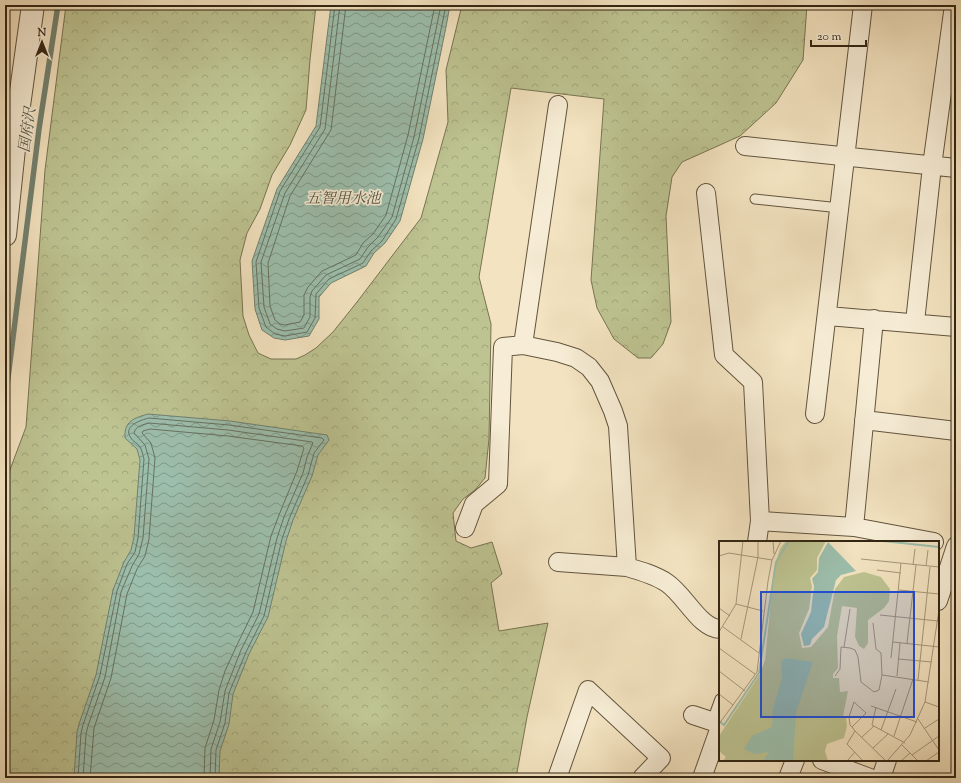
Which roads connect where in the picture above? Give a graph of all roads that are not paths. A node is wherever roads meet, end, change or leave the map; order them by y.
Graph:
1 (33, 5) edge
2 (863, 5) edge
3 (954, 5) edge
4 (558, 105) dead end
5 (11, 119) edge
6 (745, 146) dead end
7 (846, 156) junction
8 (932, 166) junction
9 (956, 168) edge
10 (706, 193) dead end
11 (755, 199) dead end
12 (840, 208) junction
13 (5, 235) edge
14 (828, 316) junction
15 (874, 319) junction
16 (915, 322) junction
17 (956, 327) edge
18 (522, 345) junction
19 (815, 414) dead end
20 (864, 420) junction
21 (956, 431) edge
22 (760, 521) junction
23 (854, 527) junction
24 (465, 528) dead end
25 (757, 541) edge
26 (929, 541) edge
27 (939, 543) edge
28 (956, 546) edge
29 (558, 562) dead end
30 (627, 567) junction
31 (939, 598) edge
32 (719, 629) edge
33 (719, 707) edge
34 (693, 715) dead end
35 (717, 724) edge
36 (795, 761) edge
37 (825, 761) edge
38 (887, 761) edge
39 (557, 778) edge
40 (642, 778) edge
41 (702, 778) edge
42 (788, 778) edge
43 (870, 778) edge
44 (881, 778) edge

1 - 5 street
2 - 7 street
3 - 8 street
4 - 18 street
5 - 13 street
6 - 7 street
7 - 8 street
7 - 12 street
8 - 9 street
8 - 16 street
10 - 22 street
11 - 12 lane
12 - 14 street
14 - 15 street
14 - 19 street
15 - 16 street
15 - 20 street
16 - 17 street
18 - 24 street
18 - 30 street
20 - 21 street
20 - 23 street
22 - 23 street
22 - 25 street
23 - 26 street
27 - 28 street
28 - 31 street
29 - 30 street
30 - 32 street
33 - 35 lane
34 - 35 street
35 - 41 street
36 - 42 street
37 - 43 street
38 - 44 street
39 - 40 street

